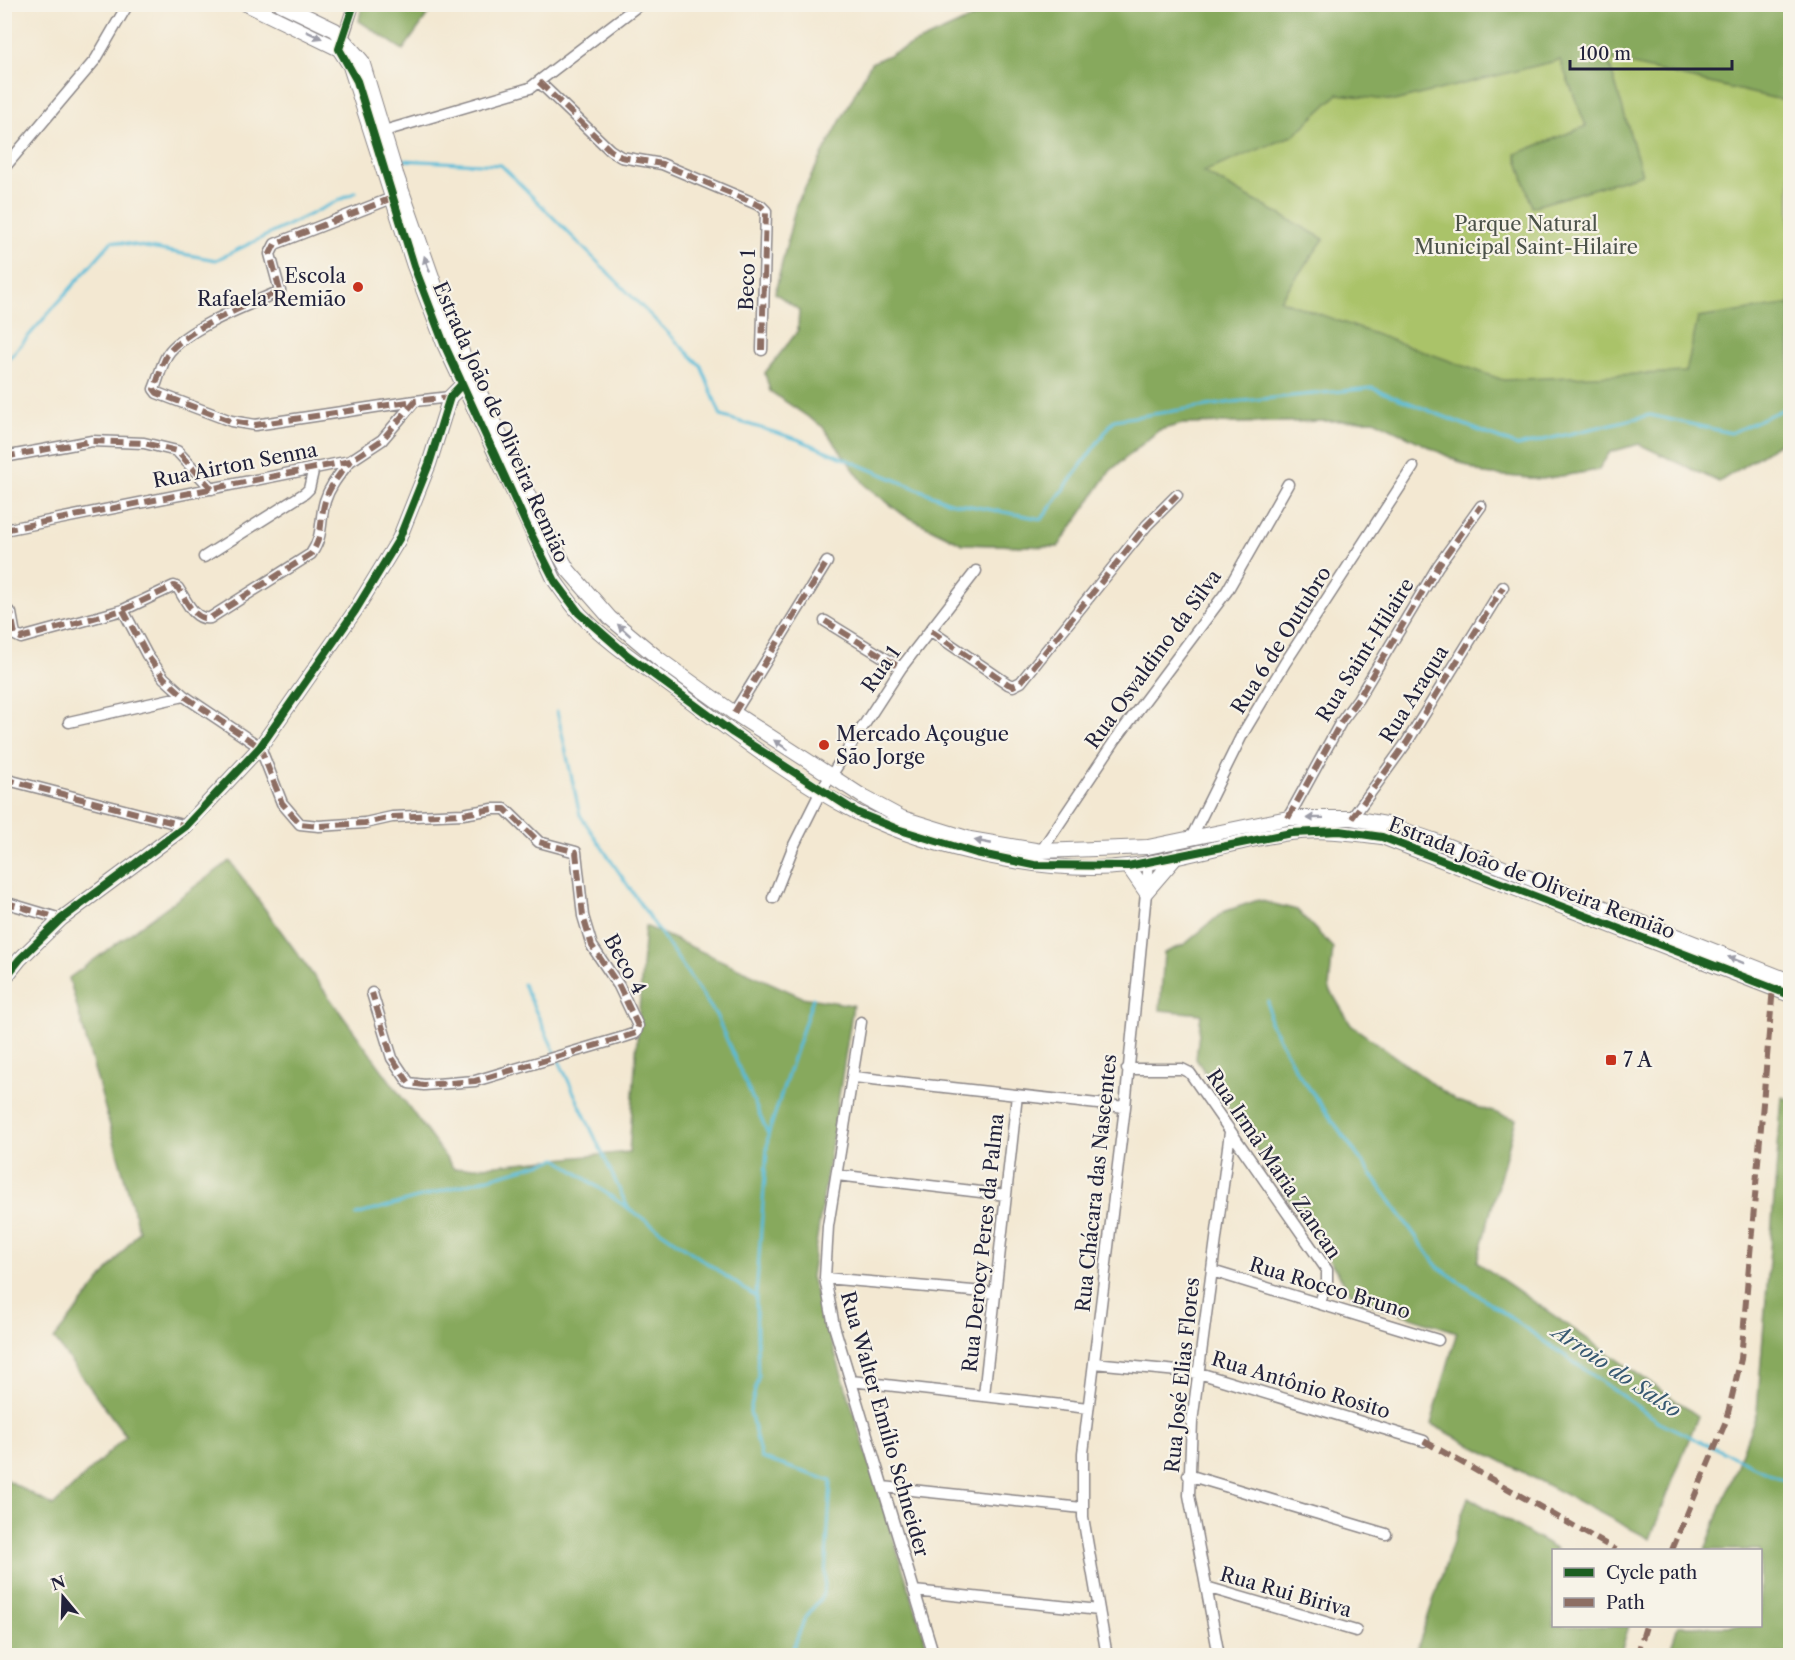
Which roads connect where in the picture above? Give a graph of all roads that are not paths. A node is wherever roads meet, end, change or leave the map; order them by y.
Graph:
1 (128, 4) edge
2 (246, 4) edge
3 (281, 4) edge
4 (354, 4) edge
5 (640, 4) edge
6 (342, 43) junction
7 (539, 82) junction
8 (384, 131) junction
9 (4, 168) edge
10 (391, 175) junction
11 (392, 198) junction
12 (762, 350) dead end
13 (467, 380) junction
14 (450, 397) junction
15 (415, 400) junction
16 (4, 457) edge
17 (350, 461) junction
18 (314, 467) junction
19 (1413, 467) dead end
20 (1288, 484) dead end
21 (212, 489) junction
22 (1177, 495) dead end
23 (1482, 506) dead end
24 (4, 530) edge
25 (204, 558) dead end
26 (827, 562) dead end
27 (976, 571) dead end
28 (1503, 588) dead end
29 (4, 608) edge
30 (123, 610) junction
31 (825, 621) dead end
32 (931, 631) junction
33 (901, 669) junction
34 (184, 696) junction
35 (734, 713) junction
36 (69, 722) dead end
37 (260, 747) junction
38 (830, 777) junction
39 (4, 779) edge
40 (821, 791) junction
41 (1288, 818) junction
42 (1352, 818) junction
43 (1254, 825) junction
44 (186, 826) junction
45 (1191, 838) junction
46 (1434, 840) junction
47 (1041, 851) junction
48 (1428, 854) junction
49 (1177, 856) junction
50 (1149, 862) junction
51 (1128, 866) junction
52 (1146, 892) junction
53 (773, 898) dead end
54 (4, 902) edge
55 (61, 919) junction
56 (4, 979) edge
57 (1791, 981) edge
58 (372, 993) dead end
59 (1791, 995) edge
60 (861, 1022) dead end
61 (1127, 1069) junction
62 (854, 1077) junction
63 (1017, 1095) junction
64 (1125, 1107) junction
65 (1230, 1132) junction
66 (837, 1175) junction
67 (1006, 1195) junction
68 (1212, 1271) junction
69 (825, 1278) junction
70 (995, 1293) junction
71 (1320, 1304) junction
72 (1438, 1340) dead end
73 (1094, 1363) junction
74 (1198, 1373) junction
75 (851, 1381) junction
76 (984, 1395) junction
77 (1088, 1408) junction
78 (1424, 1441) dead end
79 (1188, 1475) junction
80 (883, 1487) junction
81 (1082, 1508) junction
82 (1386, 1534) dead end
83 (1206, 1587) junction
84 (914, 1592) junction
85 (1099, 1610) junction
86 (1356, 1630) dead end
87 (934, 1656) edge
88 (1107, 1656) edge
89 (1219, 1656) edge

1 - 9 street
2 -> 6 main road, Estrada João de Oliveira Remião
3 - 6 main road, Estrada João de Oliveira Remião
4 - 6 street
5 - 7 street
6 - 8 main road, Estrada João de Oliveira Remião
6 - 10 main road, Estrada João de Oliveira Remião
7 - 8 street
7 - 12 street, Beco 1
8 - 10 main road, Estrada João de Oliveira Remião
10 - 11 main road, Estrada João de Oliveira Remião
13 -> 10 main road, Estrada João de Oliveira Remião
11 - 13 main road, Estrada João de Oliveira Remião
11 - 15 street
13 - 14 main road
35 -> 13 main road, Estrada João de Oliveira Remião
13 - 40 main road, Estrada João de Oliveira Remião
14 - 15 street
14 - 37 main road
15 - 17 street, Rua Airton Senna
16 - 21 street
17 - 18 street, Rua Airton Senna
17 - 30 street
18 - 21 street, Rua Airton Senna
18 - 25 street
19 - 45 street, Rua 6 de Outubro
20 - 47 street, Rua Osvaldino da Silva
21 - 24 street, Rua Airton Senna
22 - 32 street
23 - 41 street, Rua Saint-Hilaire
26 - 35 street
27 - 32 street, Rua 1
28 - 42 street, Rua Araqua
29 - 30 street
30 - 34 street
31 - 33 street
32 - 33 street, Rua 1
33 - 38 street, Rua 1
34 - 36 street
34 - 37 street
38 -> 35 main road, Estrada João de Oliveira Remião
37 - 44 main road
37 - 58 street, Beco 4
38 - 40 street, Rua 1
47 -> 38 main road, Estrada João de Oliveira Remião
39 - 44 street
40 - 51 main road, Estrada João de Oliveira Remião
40 - 53 street, Rua 1
42 -> 41 main road, Estrada João de Oliveira Remião
41 - 43 main road, Estrada João de Oliveira Remião
42 - 46 main road, Estrada João de Oliveira Remião
43 - 45 main road, Estrada João de Oliveira Remião
43 - 50 main road
44 - 55 main road
45 - 47 main road, Estrada João de Oliveira Remião
46 - 48 main road
57 -> 46 main road, Estrada João de Oliveira Remião
47 - 50 main road
48 - 49 main road, Estrada João de Oliveira Remião
48 - 59 main road, Estrada João de Oliveira Remião
49 - 50 main road, Estrada João de Oliveira Remião
49 - 52 main road
50 - 51 main road, Estrada João de Oliveira Remião
50 - 52 street, Rua Chácara das Nascentes
51 - 52 main road
52 - 61 street, Rua Chácara das Nascentes
54 - 55 street
55 - 56 main road
60 - 62 street, Rua Walter Emílio Schneider
61 - 64 street, Rua Chácara das Nascentes
61 - 65 street, Rua Irmã Maria Zancan
62 - 63 street
62 - 66 street, Rua Walter Emílio Schneider
63 - 64 street
63 - 67 street, Rua Derocy Peres da Palma
64 - 73 street, Rua Chácara das Nascentes
65 - 68 street, Rua José Elias Flores
65 - 71 street, Rua Irmã Maria Zancan
66 - 67 street
66 - 69 street, Rua Walter Emílio Schneider
67 - 70 street, Rua Derocy Peres da Palma
68 - 71 street, Rua Rocco Bruno
68 - 74 street, Rua José Elias Flores
69 - 70 street
69 - 75 street, Rua Walter Emílio Schneider
70 - 76 street, Rua Derocy Peres da Palma
71 - 72 street, Rua Rocco Bruno
73 - 74 street, Rua Antônio Rosito
73 - 77 street, Rua Chácara das Nascentes
74 - 78 street, Rua Antônio Rosito
74 - 79 street, Rua José Elias Flores
75 - 76 street
75 - 80 street, Rua Walter Emílio Schneider
76 - 77 street
77 - 81 street, Rua Chácara das Nascentes
79 - 82 street
79 - 83 street, Rua José Elias Flores
80 - 81 street
80 - 84 street, Rua Walter Emílio Schneider
81 - 85 street, Rua Chácara das Nascentes
83 - 86 street, Rua Rui Biriva
83 - 89 street, Rua José Elias Flores
84 - 85 street
84 - 87 street, Rua Walter Emílio Schneider
85 - 88 street, Rua Chácara das Nascentes

